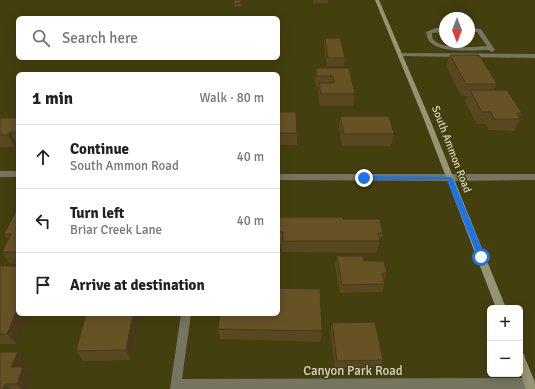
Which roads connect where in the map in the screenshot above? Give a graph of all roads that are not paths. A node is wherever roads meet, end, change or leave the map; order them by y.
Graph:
1 (378, 0) edge
2 (439, 30) edge
3 (475, 30) edge
4 (439, 46) edge
5 (475, 48) edge
6 (490, 48) junction
7 (401, 55) junction
8 (495, 56) junction
9 (535, 56) edge
10 (16, 174) edge
11 (1, 176) edge
12 (280, 177) edge
13 (535, 177) edge
14 (449, 178) junction
15 (500, 305) edge
16 (186, 316) edge
17 (523, 366) edge
18 (531, 386) edge
19 (175, 387) edge

1 - 7 main road, South Ammon Road
2 - 4 street
3 - 6 street
5 - 6 street
6 - 8 street
7 - 8 street
7 - 14 main road, South Ammon Road
8 - 9 street
10 - 11 street
12 - 14 street
13 - 14 street
14 - 15 main road, South Ammon Road
16 - 19 street
17 - 18 main road
18 - 19 street, Canyon Park Road

